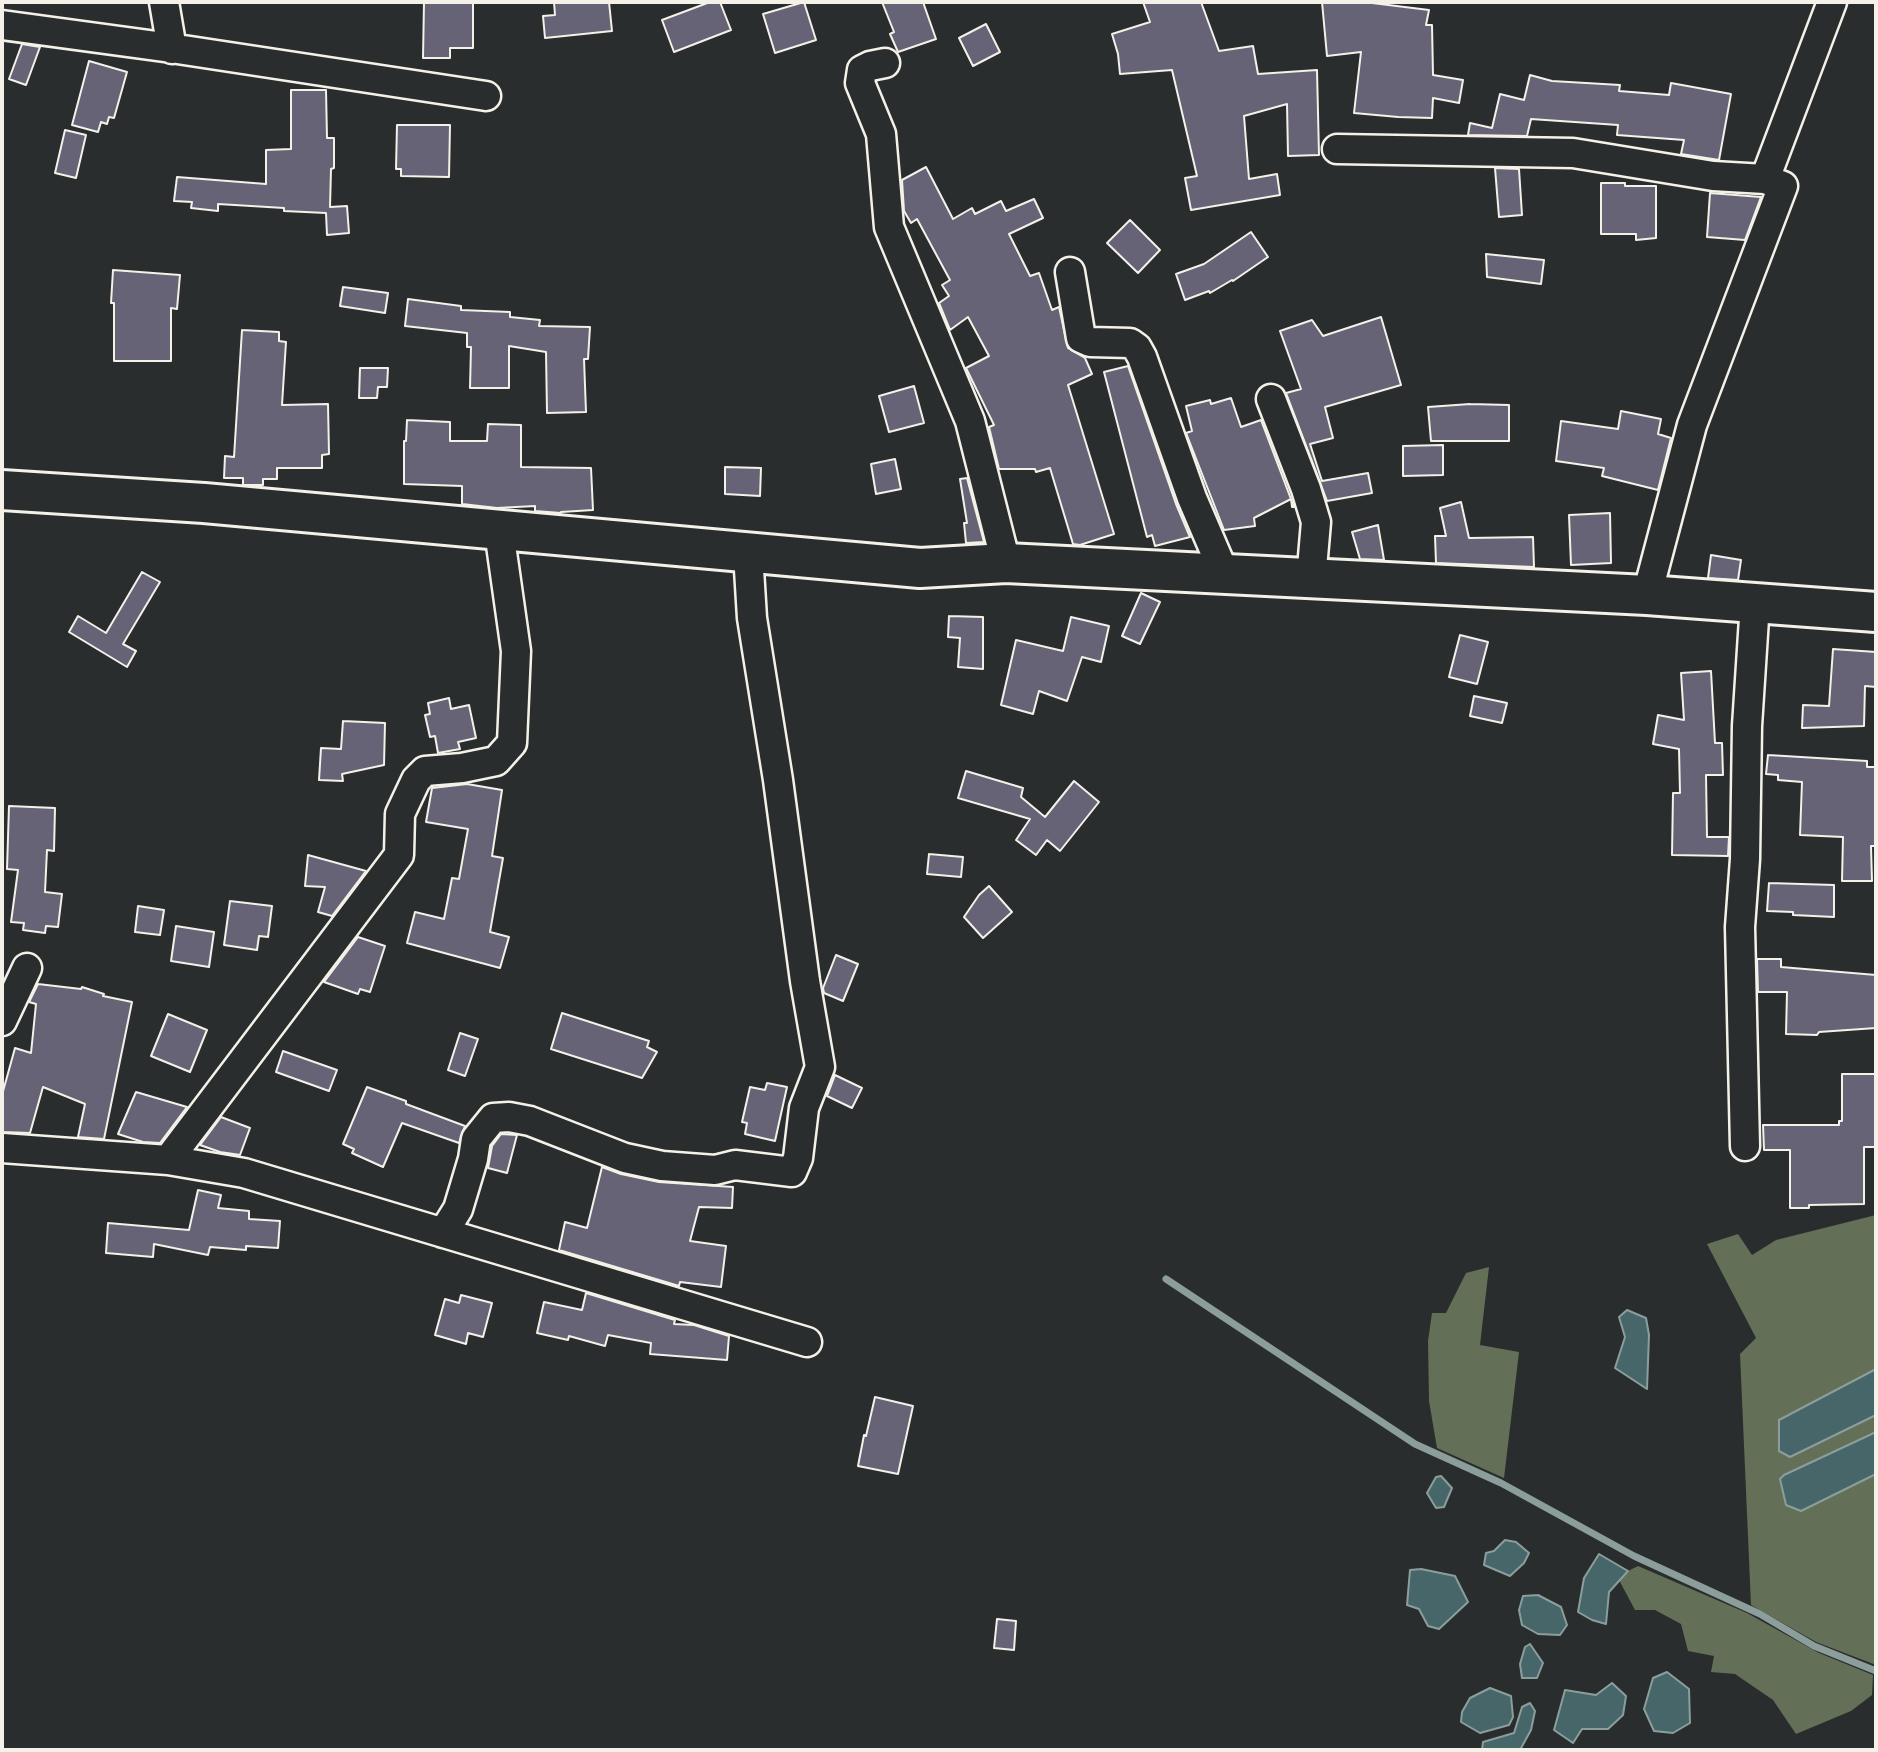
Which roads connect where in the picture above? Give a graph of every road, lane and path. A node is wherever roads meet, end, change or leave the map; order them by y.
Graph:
1 (164, 2) edge
2 (1832, 2) edge
3 (2, 24) edge
4 (172, 49) junction
5 (886, 63) dead end
6 (486, 96) dead end
7 (1337, 149) dead end
8 (1765, 179) junction
9 (1070, 272) dead end
10 (1271, 399) dead end
11 (2, 491) edge
12 (499, 531) junction
13 (748, 553) junction
14 (1006, 563) junction
15 (1225, 575) junction
16 (1311, 580) junction
17 (1647, 595) junction
18 (1755, 603) junction
19 (1876, 612) edge
20 (27, 968) dead end
21 (2, 1021) edge
22 (1745, 1146) dead end
23 (2, 1148) edge
24 (168, 1160) junction
25 (443, 1233) junction
26 (807, 1342) dead end

1 - 4 street
2 - 8 street
3 - 4 street
4 - 6 street
5 - 14 street
7 - 8 street
8 - 17 street
9 - 15 street
10 - 16 street
11 - 12 street
12 - 13 street
12 - 24 street
13 - 14 street
13 - 25 street
14 - 15 street
15 - 16 street
16 - 17 street
17 - 18 street
18 - 19 street
18 - 22 street
20 - 21 street
23 - 24 street
24 - 25 street
25 - 26 street

